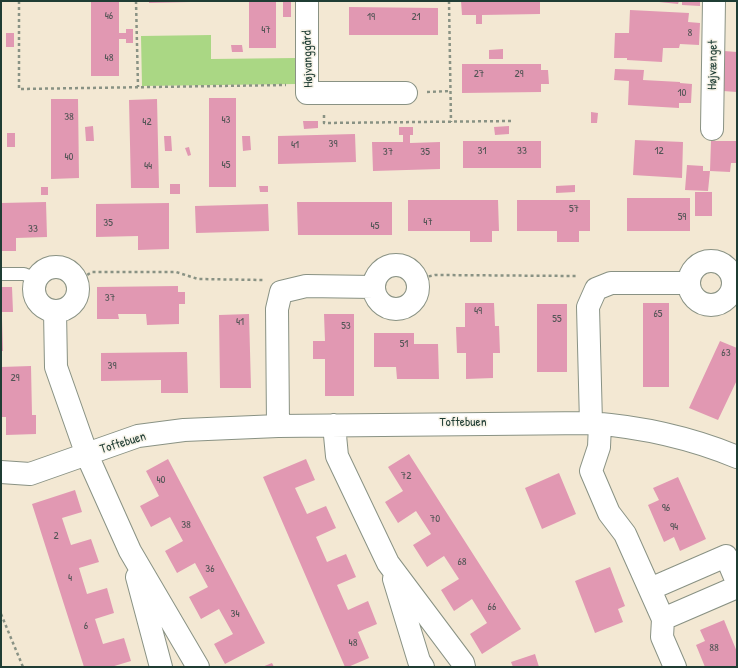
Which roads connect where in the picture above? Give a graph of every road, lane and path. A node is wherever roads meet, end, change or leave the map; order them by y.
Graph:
1 (19, 1) edge
2 (136, 1) edge
3 (307, 1) edge
4 (449, 1) edge
5 (714, 1) edge
6 (138, 87) junction
7 (315, 89) junction
8 (406, 93) dead end
9 (512, 121) dead end
10 (451, 122) junction
11 (712, 129) dead end
12 (1, 274) edge
13 (734, 274) edge
14 (417, 278) junction
15 (36, 279) junction
16 (77, 281) junction
17 (689, 283) junction
18 (374, 287) junction
19 (596, 289) junction
20 (281, 292) junction
21 (55, 311) junction
22 (596, 424) junction
23 (334, 425) junction
24 (278, 426) junction
25 (88, 455) junction
26 (737, 457) edge
27 (1, 472) edge
28 (130, 551) junction
29 (390, 565) junction
30 (737, 582) edge
31 (737, 587) edge
32 (650, 589) junction
33 (1, 614) edge
34 (663, 619) junction
35 (23, 667) edge
36 (160, 667) edge
37 (198, 667) edge
38 (423, 667) edge
39 (464, 667) edge
40 (675, 667) edge

1 - 6 path
2 - 6 path
3 - 7 street, Højvanggård
4 - 10 path
5 - 11 street, Højvænget
6 - 7 path
7 - 8 street, Højvanggård
7 - 10 path
9 - 10 path
12 - 15 lane
13 - 17 street
13 - 17 street
14 - 18 street
14 - 18 street
14 - 19 path
15 - 16 street
15 - 21 street
16 - 20 path
16 - 21 street
17 - 19 street
18 - 20 street
19 - 22 street
20 - 24 street
21 - 25 street, Toftebuen
22 - 23 street, Toftebuen
22 - 26 street, Toftebuen
22 - 32 street
23 - 24 street, Toftebuen
23 - 29 street
24 - 25 street, Toftebuen
25 - 27 street, Toftebuen
25 - 28 street, Toftebuen
28 - 36 street, Toftebuen
28 - 37 street, Toftebuen
29 - 38 street
29 - 39 street
30 - 32 street
31 - 34 street
32 - 34 street
33 - 35 path
34 - 40 street

